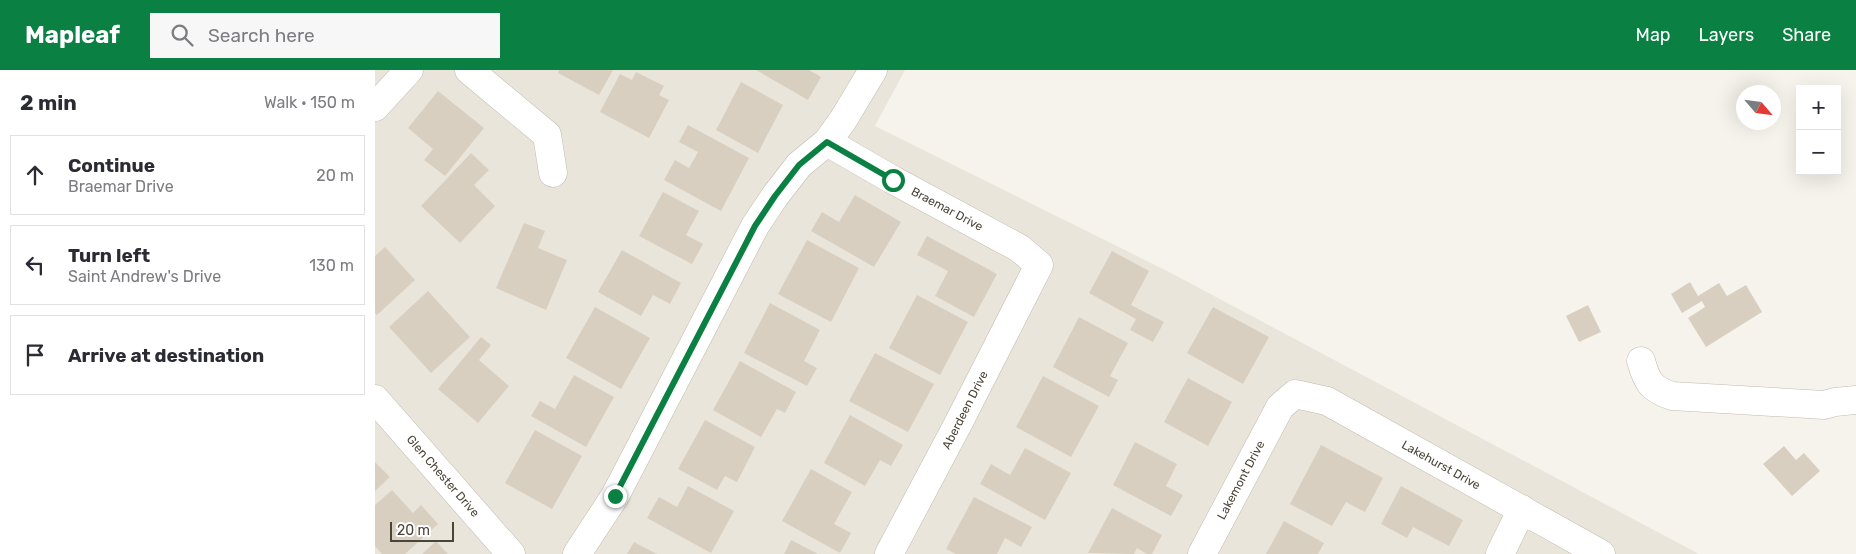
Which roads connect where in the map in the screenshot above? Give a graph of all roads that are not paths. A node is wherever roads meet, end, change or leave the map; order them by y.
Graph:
1 (409, 70) edge
2 (469, 70) edge
3 (873, 70) edge
4 (375, 107) edge
5 (827, 142) junction
6 (553, 173) dead end
7 (1039, 265) joint
8 (1641, 361) dead end
9 (375, 399) edge
10 (1845, 401) edge
11 (1280, 407) joint
12 (1522, 508) junction
13 (511, 554) edge
14 (577, 554) edge
15 (889, 554) edge
16 (1202, 554) edge
17 (1500, 554) edge
18 (1601, 554) edge

1 - 4 street
2 - 6 street
3 - 5 street
5 - 7 street, Braemar Drive
5 - 14 street
7 - 15 street, Aberdeen Drive
8 - 10 street
9 - 13 street, Glen Chester Drive
11 - 12 street, Lakehurst Drive
11 - 16 street, Lakemont Drive
12 - 17 street
12 - 18 street, Lakehurst Drive

